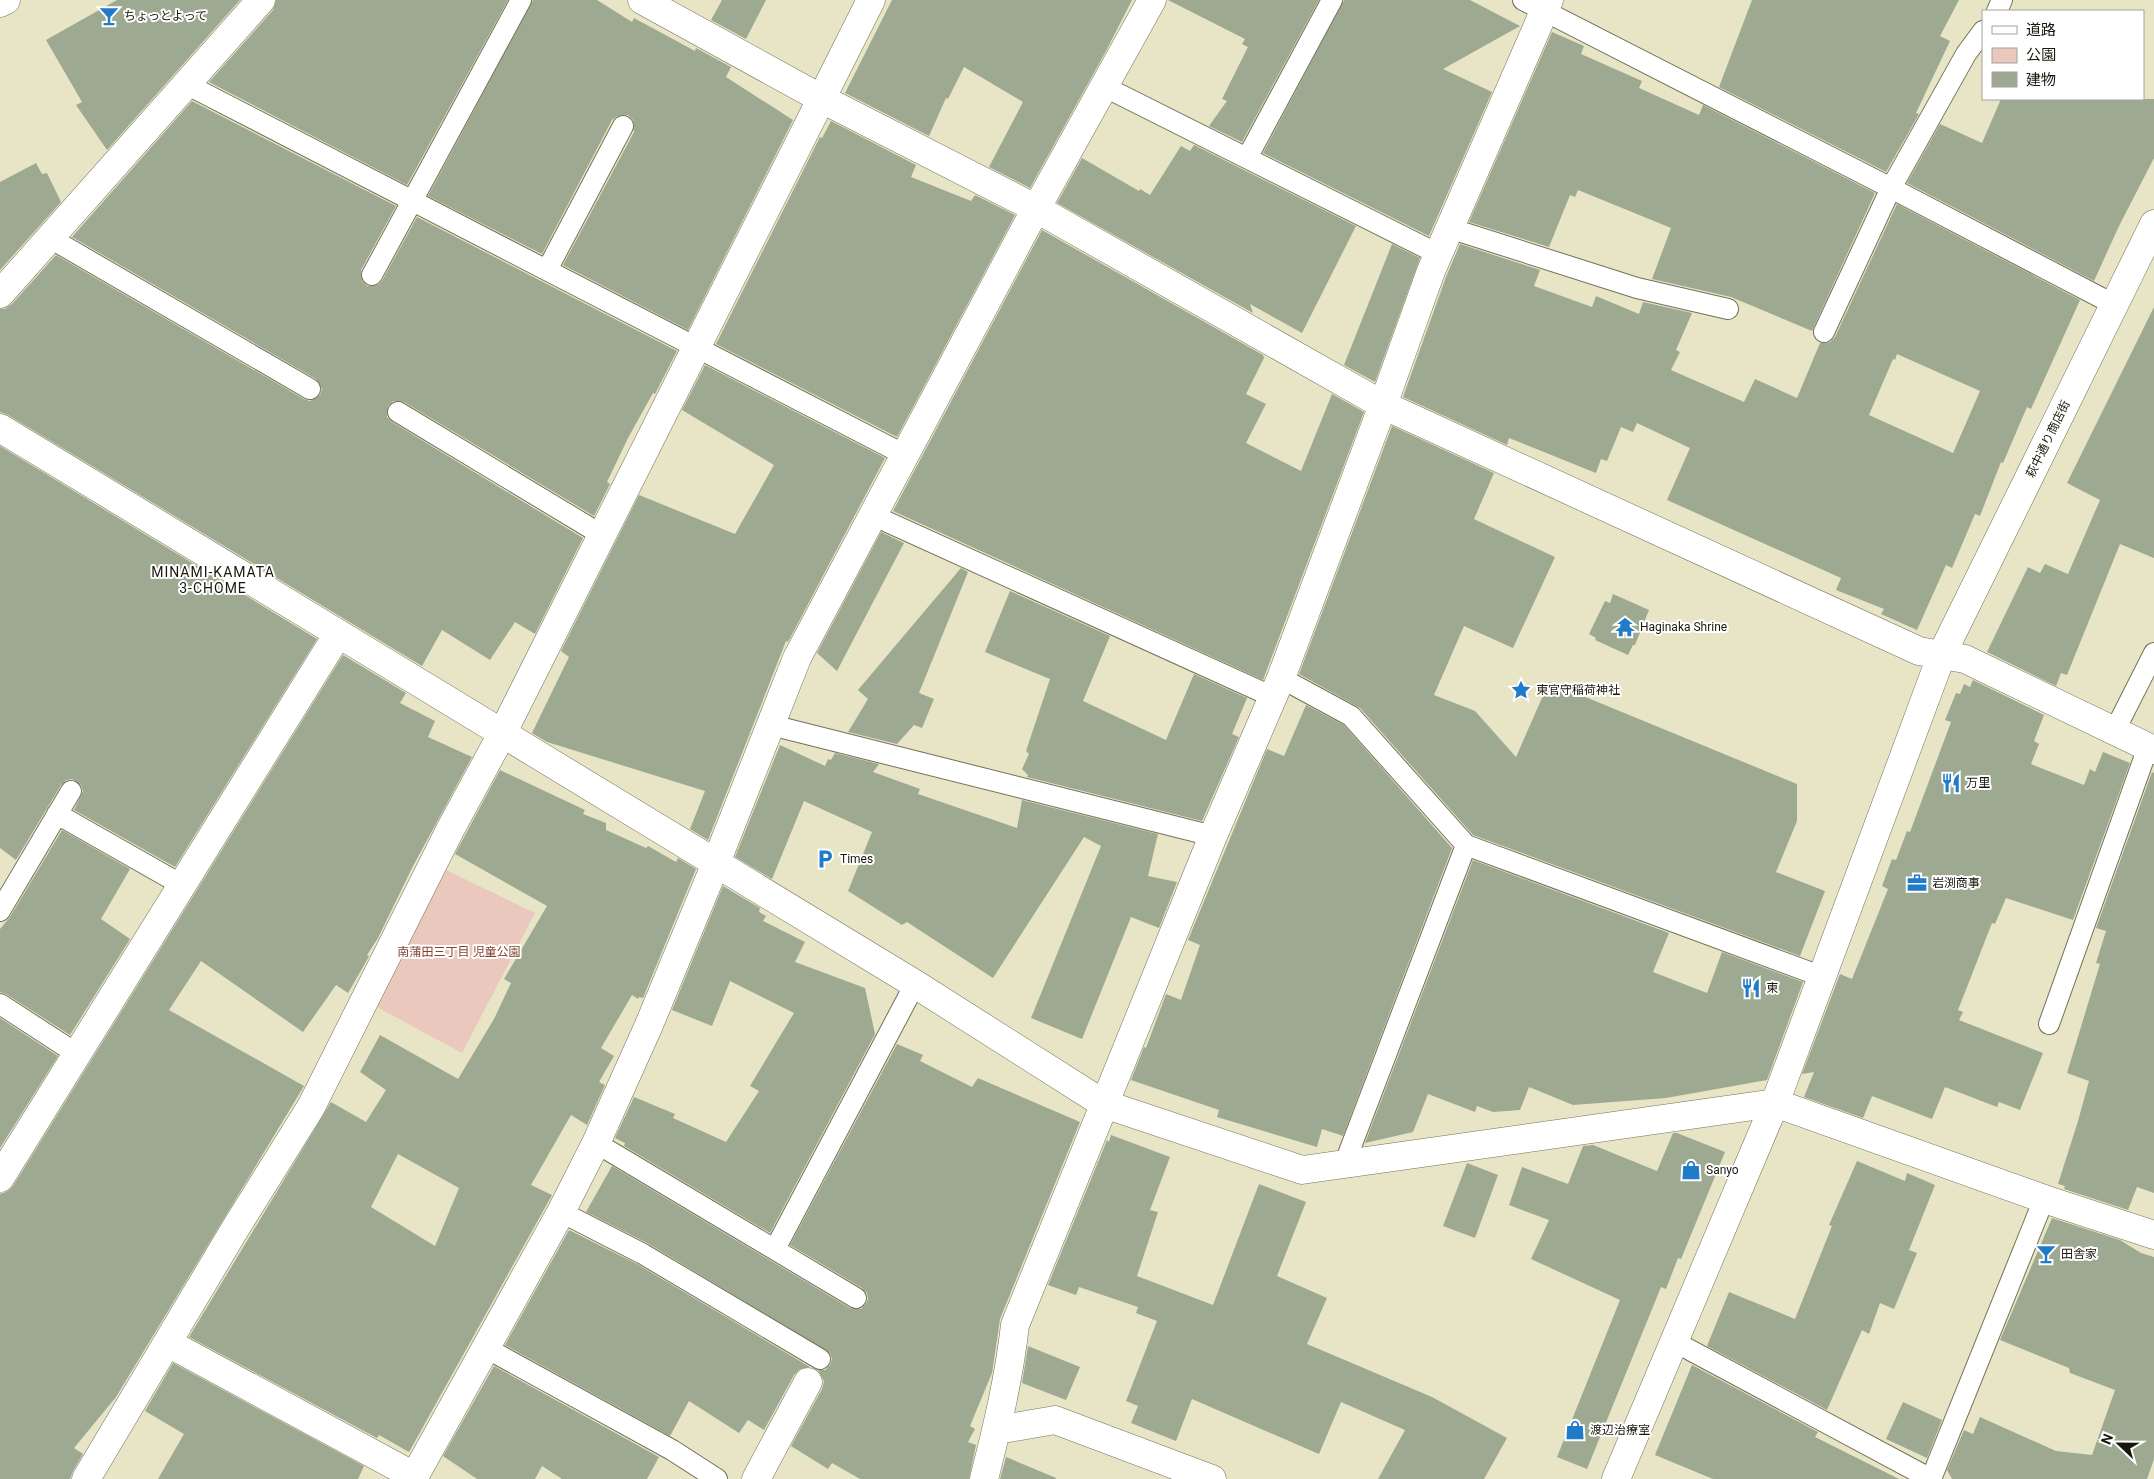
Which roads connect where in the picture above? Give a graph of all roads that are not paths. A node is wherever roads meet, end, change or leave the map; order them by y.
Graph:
1 (6, 0) edge
2 (261, 0) edge
3 (521, 0) edge
4 (642, 0) edge
5 (871, 0) edge
6 (1152, 0) edge
7 (1332, 0) edge
8 (0, 3) edge
9 (1539, 3) edge
10 (1982, 32) edge
11 (186, 84) junction
12 (1105, 86) junction
13 (822, 99) junction
14 (623, 126) dead end
15 (1247, 158) junction
16 (1891, 188) junction
17 (413, 201) junction
18 (1037, 209) junction
19 (2154, 224) edge
20 (1449, 228) junction
21 (50, 238) junction
22 (1438, 254) junction
23 (547, 270) junction
24 (372, 275) dead end
25 (0, 294) edge
26 (2113, 304) junction
27 (1728, 309) dead end
28 (1824, 332) dead end
29 (696, 347) junction
30 (310, 388) dead end
31 (1383, 405) junction
32 (398, 412) dead end
33 (0, 428) edge
34 (905, 455) junction
35 (872, 514) junction
36 (602, 535) junction
37 (338, 634) junction
38 (2154, 653) edge
39 (1942, 654) junction
40 (1277, 687) junction
41 (771, 725) junction
42 (2115, 730) junction
43 (502, 734) junction
44 (2151, 748) edge
45 (71, 791) dead end
46 (57, 814) junction
47 (1213, 836) junction
48 (1466, 845) junction
49 (716, 864) junction
50 (182, 885) junction
51 (0, 912) edge
52 (1824, 977) junction
53 (915, 984) junction
54 (0, 1004) edge
55 (2049, 1024) dead end
56 (77, 1054) junction
57 (1104, 1104) junction
58 (1775, 1104) junction
59 (596, 1144) junction
60 (1344, 1165) junction
61 (0, 1178) edge
62 (2044, 1199) junction
63 (561, 1212) junction
64 (2154, 1235) edge
65 (776, 1249) junction
66 (856, 1298) dead end
67 (1675, 1342) junction
68 (168, 1343) junction
69 (486, 1348) junction
70 (814, 1371) joint
71 (997, 1430) junction
72 (413, 1478) edge
73 (86, 1479) edge
74 (717, 1479) edge
75 (756, 1479) edge
76 (984, 1479) edge
77 (1212, 1479) edge
78 (1616, 1479) edge
79 (1931, 1479) edge

1 - 8 street
2 - 11 street
3 - 17 lane
4 - 13 street
5 - 13 street
6 - 12 street
7 - 15 lane
9 - 16 lane
9 - 20 street
10 - 16 lane
11 - 17 lane
11 - 21 street
12 - 15 lane
12 - 18 street
13 - 18 street
13 - 29 street
14 - 23 lane
15 - 22 lane
16 - 26 lane
16 - 28 lane
17 - 23 lane
17 - 24 lane
18 - 31 street
18 - 34 street
19 - 26 street, 萩中通り商店街
20 - 22 street
20 - 27 lane
21 - 25 street
21 - 30 lane
22 - 31 street
23 - 29 lane
26 - 39 street, 萩中通り商店街
29 - 34 lane
29 - 36 street
31 - 39 street
31 - 40 street
32 - 36 lane
33 - 37 street
34 - 35 street
35 - 40 lane
35 - 41 street
36 - 43 street
37 - 43 street
37 - 50 street
38 - 42 lane
39 - 42 street
39 - 52 street, 萩中通り商店街
40 - 47 street
40 - 48 lane
41 - 47 lane
41 - 49 street
42 - 44 street
43 - 49 street
43 - 68 street
44 - 55 lane
45 - 46 lane
46 - 50 lane
46 - 51 lane
47 - 57 street
48 - 52 lane
48 - 60 lane
49 - 53 street
49 - 59 street
50 - 56 street
52 - 58 street, 萩中通り商店街
53 - 57 street
53 - 65 lane
54 - 56 lane
56 - 61 street
57 - 60 street
57 - 71 street
58 - 60 street
58 - 62 street
58 - 67 street, 萩中通り商店街
59 - 63 street
59 - 65 lane
62 - 64 street
62 - 79 lane
63 - 69 street
63 - 70 lane
65 - 66 lane
67 - 78 street, 萩中通り商店街
67 - 79 lane
68 - 72 street
68 - 73 street
69 - 72 street
69 - 74 lane
70 - 75 street
71 - 76 street
71 - 77 street

